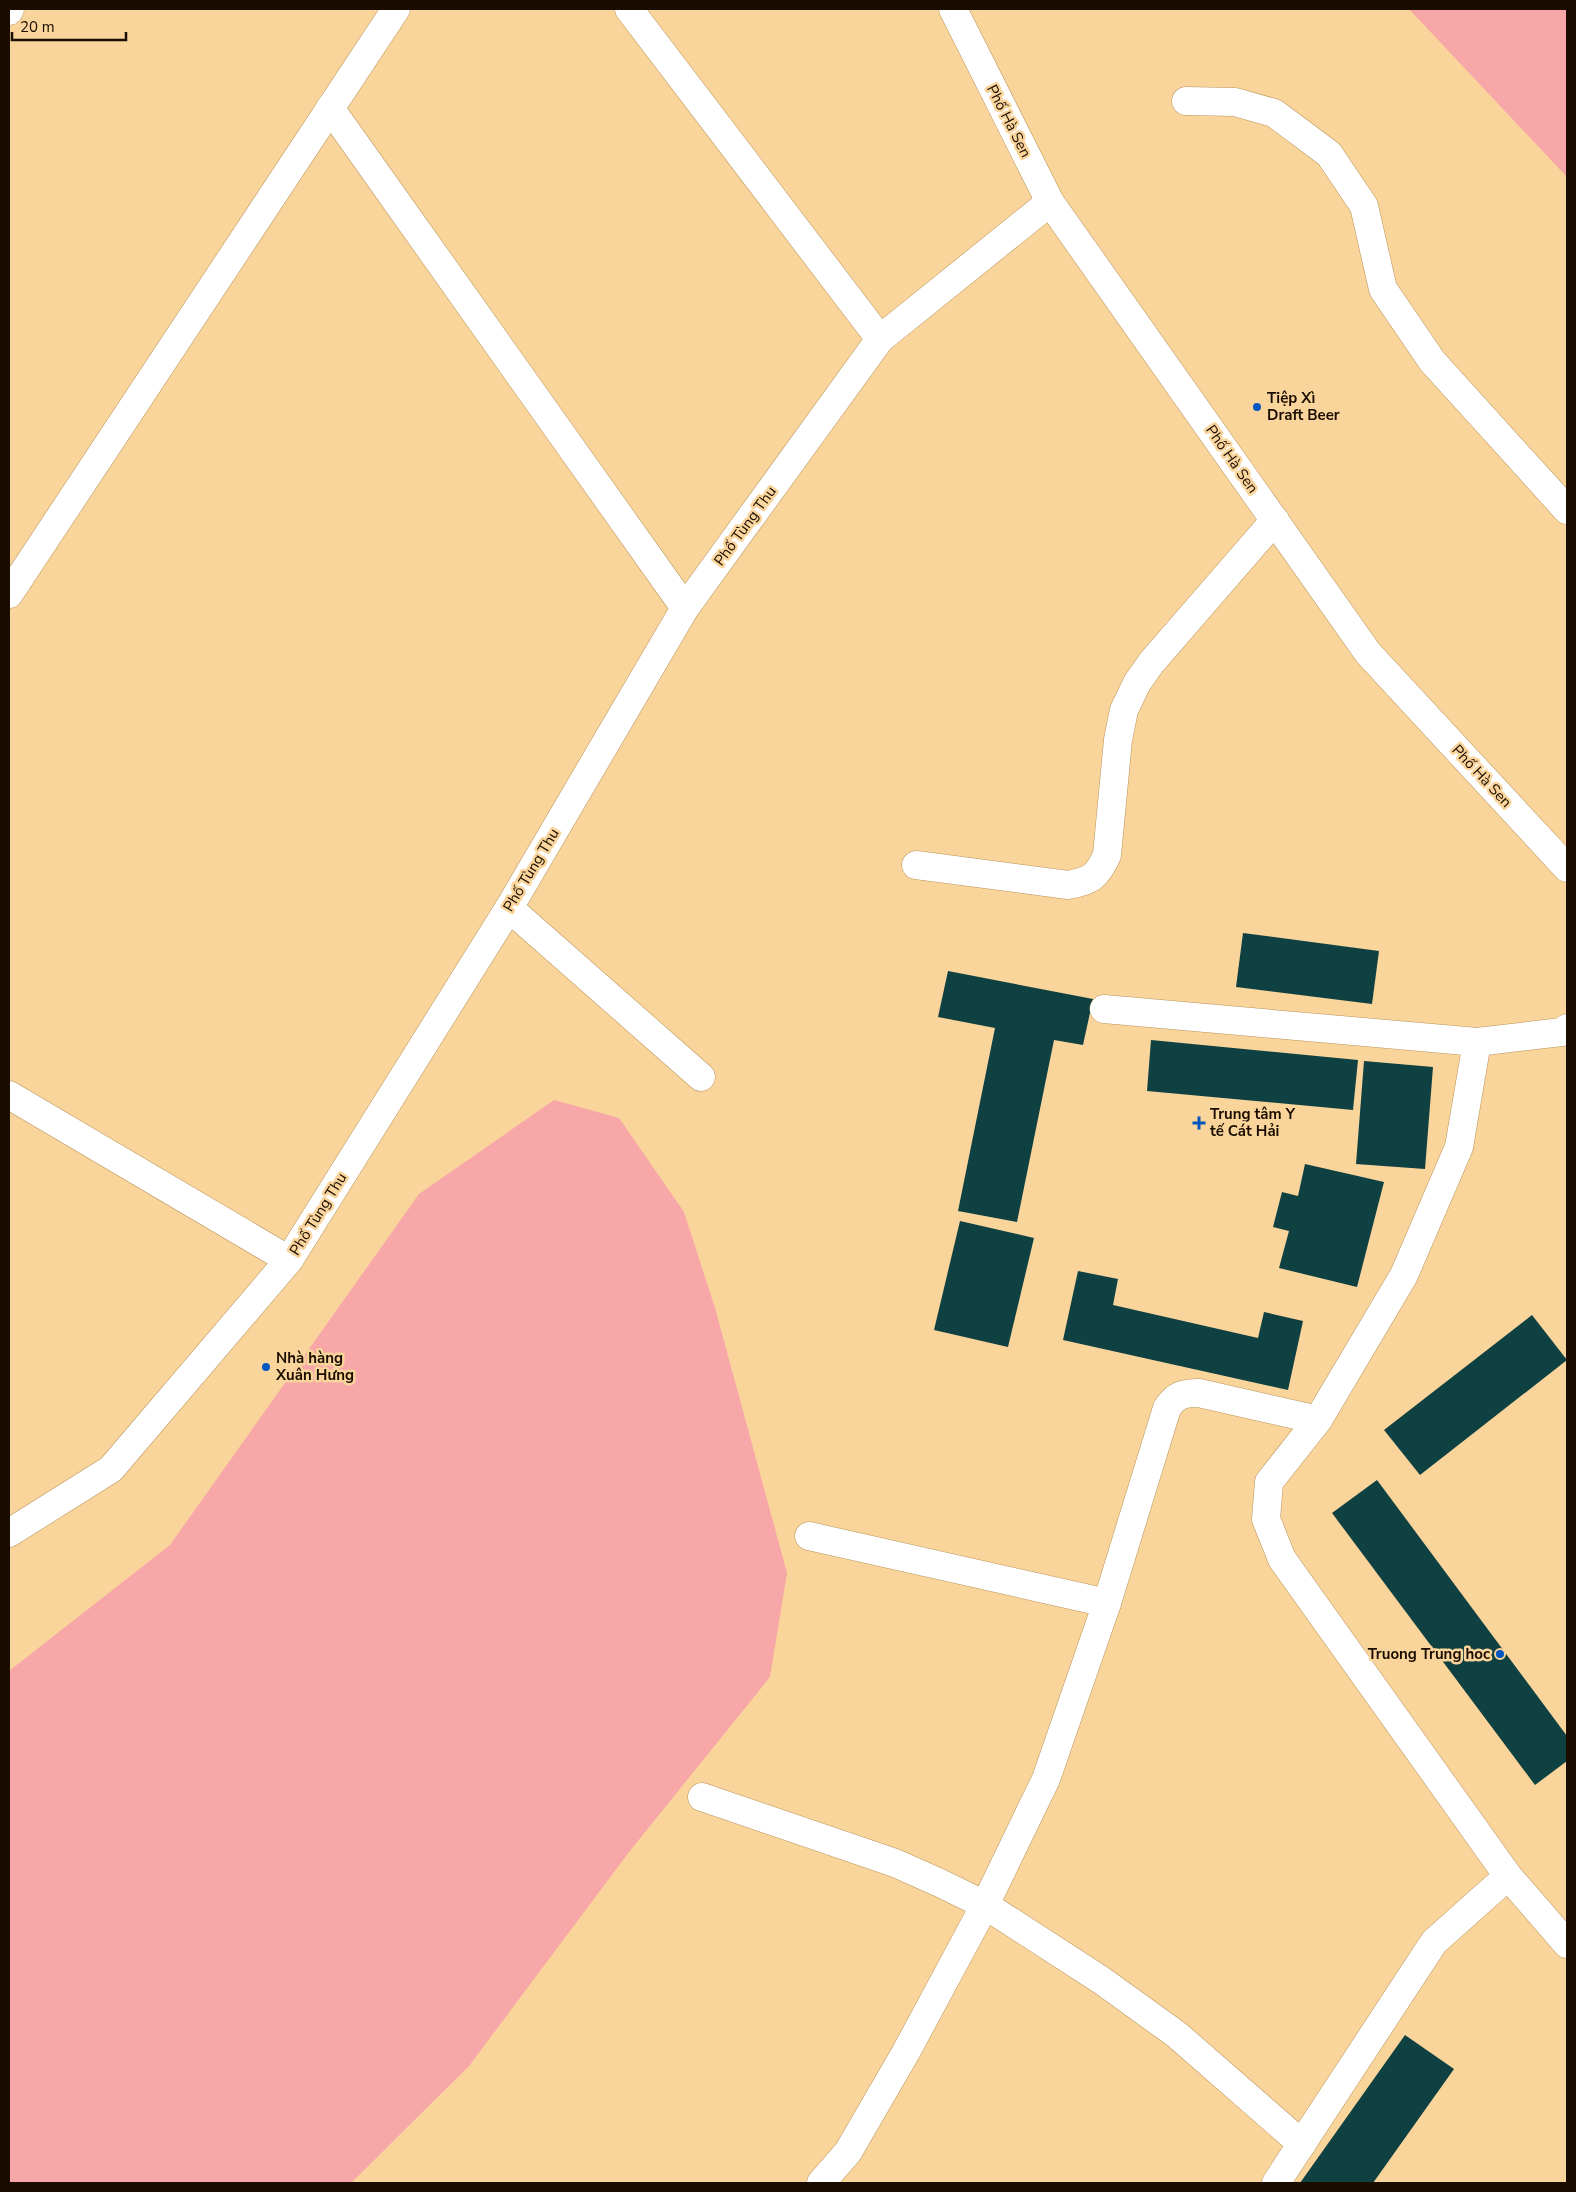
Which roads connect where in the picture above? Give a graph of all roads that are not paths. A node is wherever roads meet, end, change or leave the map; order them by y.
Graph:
1 (396, 9) edge
2 (630, 9) edge
3 (953, 9) edge
4 (1186, 101) dead end
5 (330, 108) junction
6 (1050, 202) junction
7 (880, 339) junction
8 (1567, 510) edge
9 (1275, 520) junction
10 (9, 594) edge
11 (685, 608) junction
12 (916, 865) dead end
13 (1567, 868) edge
14 (509, 908) junction
15 (1104, 1009) dead end
16 (1567, 1028) edge
17 (1477, 1042) junction
18 (701, 1076) dead end
19 (9, 1095) edge
20 (289, 1260) junction
21 (1318, 1420) junction
22 (9, 1533) edge
23 (809, 1536) dead end
24 (1107, 1603) junction
25 (702, 1797) dead end
26 (1508, 1876) junction
27 (985, 1905) junction
28 (1567, 1944) edge
29 (1302, 2144) junction
30 (821, 2183) edge
31 (1276, 2183) edge

1 - 5 main road
2 - 7 main road
3 - 6 main road, Phố Hà Sen
4 - 8 main road
5 - 10 main road
5 - 11 main road
6 - 7 main road, Phố Tùng Thu
6 - 9 main road, Phố Hà Sen
7 - 11 main road, Phố Tùng Thu
9 - 12 main road
9 - 13 main road, Phố Hà Sen
11 - 14 main road, Phố Tùng Thu
14 - 18 main road
14 - 20 main road, Phố Tùng Thu
15 - 17 main road
16 - 17 main road
17 - 21 main road
19 - 20 main road
20 - 22 main road, Phố Tùng Thu
21 - 24 main road
21 - 26 main road
23 - 24 main road
24 - 27 main road
25 - 27 main road
26 - 28 main road
26 - 29 main road
27 - 29 main road
27 - 30 main road
29 - 31 main road

